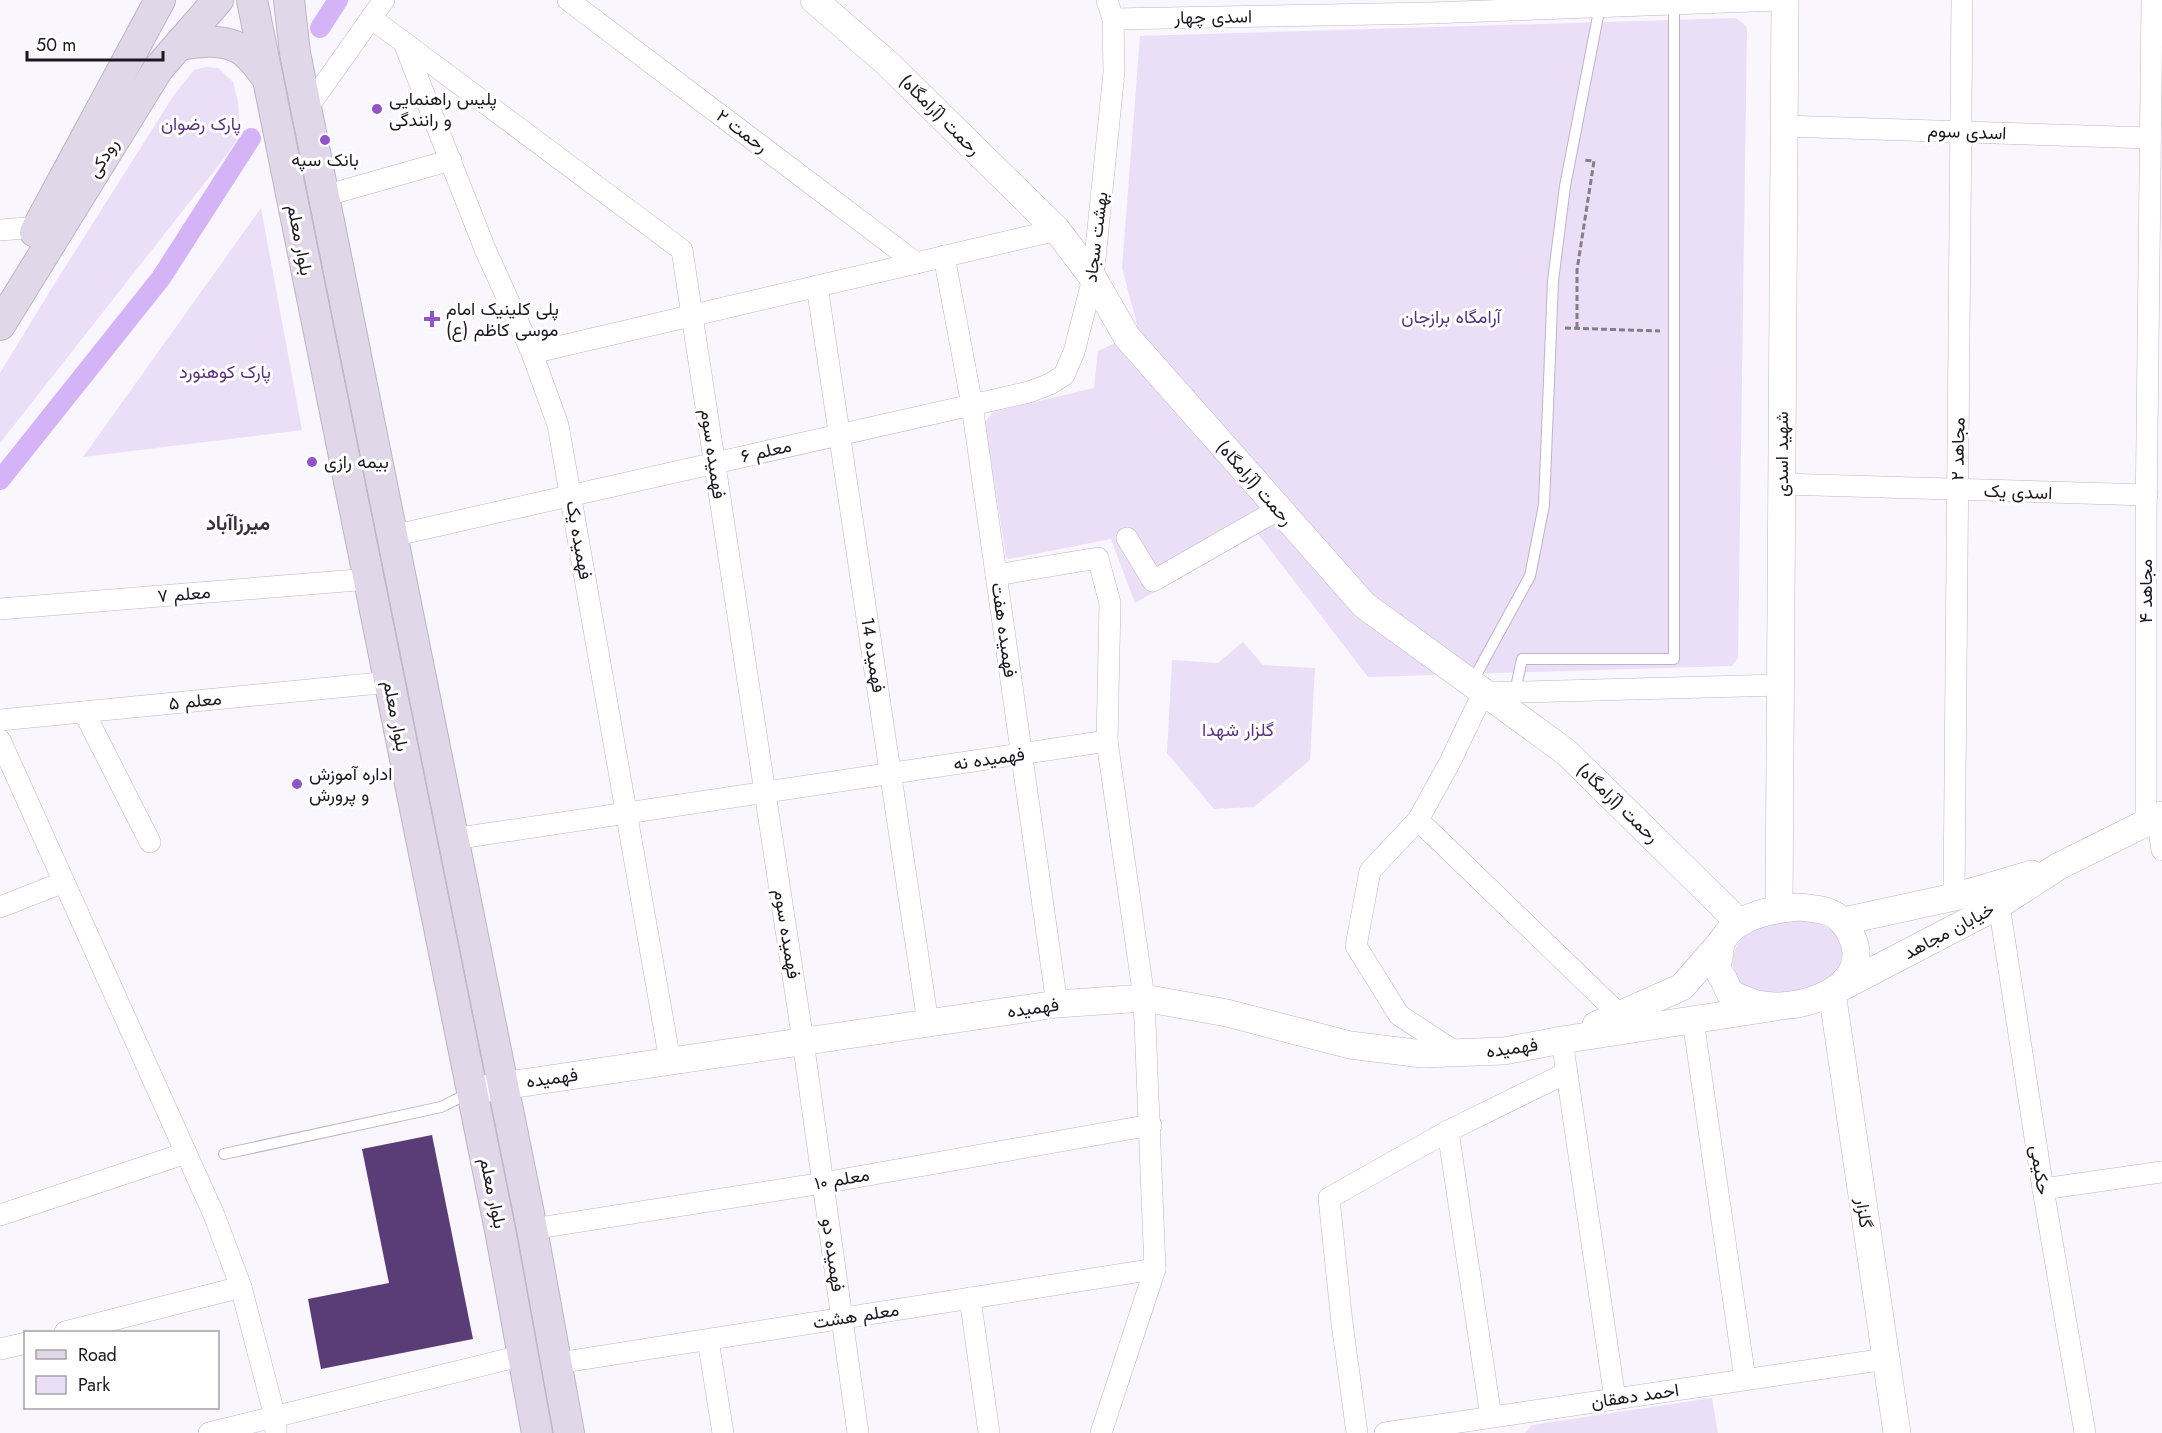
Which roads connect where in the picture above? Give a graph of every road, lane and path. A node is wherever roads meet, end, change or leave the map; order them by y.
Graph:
1 (160, 0) edge
2 (218, 0) edge
3 (252, 0) edge
4 (289, 0) edge
5 (384, 0) edge
6 (568, 0) edge
7 (814, 0) edge
8 (1783, 0) edge
9 (1962, 0) edge
10 (2152, 0) edge
11 (1674, 3) junction
12 (1598, 4) edge
13 (1431, 6) edge
14 (1110, 9) edge
15 (371, 18) junction
16 (404, 43) junction
17 (179, 45) junction
18 (134, 52) junction
19 (158, 69) junction
20 (268, 79) junction
21 (306, 110) junction
22 (1784, 126) junction
23 (1961, 132) junction
24 (2154, 148) edge
25 (451, 160) junction
26 (1594, 161) dead end
27 (324, 196) junction
28 (39, 227) junction
29 (0, 230) edge
30 (1057, 230) junction
31 (944, 256) junction
32 (916, 263) junction
33 (1093, 278) junction
34 (817, 286) junction
35 (0, 289) edge
36 (693, 315) junction
37 (0, 325) edge
38 (1674, 331) junction
39 (2156, 344) edge
40 (531, 353) junction
41 (972, 405) junction
42 (840, 435) junction
43 (715, 463) junction
44 (1782, 484) junction
45 (1958, 490) junction
46 (2147, 495) junction
47 (566, 497) junction
48 (1279, 509) junction
49 (2154, 523) edge
50 (392, 536) junction
51 (1127, 538) dead end
52 (996, 575) junction
53 (369, 579) junction
54 (0, 609) edge
55 (390, 682) junction
56 (1781, 685) junction
57 (2154, 687) edge
58 (1477, 689) junction
59 (1515, 692) junction
60 (84, 712) junction
61 (0, 720) edge
62 (0, 740) edge
63 (1107, 741) junction
64 (1021, 754) junction
65 (891, 774) junction
66 (765, 793) junction
67 (620, 814) junction
68 (2155, 818) edge
69 (1418, 820) junction
70 (453, 839) junction
71 (150, 842) dead end
72 (2162, 850) edge
73 (2059, 866) junction
74 (64, 882) junction
75 (1954, 897) junction
76 (1999, 906) junction
77 (0, 907) edge
78 (1779, 908) junction
79 (1844, 921) junction
80 (1730, 932) junction
81 (1833, 992) junction
82 (1144, 998) junction
83 (1057, 1004) junction
84 (1776, 1007) junction
85 (1620, 1015) junction
86 (1693, 1020) junction
87 (928, 1023) junction
88 (1562, 1040) junction
89 (803, 1041) junction
90 (1457, 1053) junction
91 (670, 1061) junction
92 (1566, 1073) junction
93 (503, 1085) junction
94 (472, 1092) junction
95 (1151, 1125) junction
96 (1448, 1131) junction
97 (186, 1153) junction
98 (225, 1154) dead end
99 (2162, 1172) edge
100 (823, 1183) junction
101 (2043, 1190) junction
102 (0, 1215) edge
103 (532, 1229) junction
104 (1155, 1269) junction
105 (242, 1287) junction
106 (970, 1298) junction
107 (842, 1318) junction
108 (69, 1331) edge
109 (708, 1340) junction
110 (24, 1343) edge
111 (0, 1349) edge
112 (524, 1355) junction
113 (1886, 1359) junction
114 (558, 1363) junction
115 (1745, 1380) junction
116 (1615, 1399) junction
117 (1502, 1422) edge
118 (275, 1425) edge
119 (209, 1433) edge
120 (537, 1433) edge
121 (569, 1433) edge
122 (723, 1433) edge
123 (858, 1433) edge
124 (989, 1433) edge
125 (1101, 1433) edge
126 (1357, 1433) edge
127 (1385, 1433) edge
128 (1897, 1433) edge
129 (2085, 1433) edge

1 - 18 main road, رودکی
2 - 17 main road, رودکی
3 - 20 main road, بلوار معلم
4 - 21 main road, بلوار معلم
5 - 15 street
6 - 32 street, رحمت ۲
7 - 30 street, رحمت (آرامگاه)
8 - 11 street, اسدی چهار
8 - 22 street, شهید اسدی
9 - 23 street, مجاهد ۲
10 - 24 street, مجاهد ۴
11 - 12 street, اسدی چهار
11 - 38 lane
12 - 13 street, اسدی چهار
12 - 58 lane
13 - 14 street, اسدی چهار
14 - 33 street, بهشت سجاد
15 - 16 street, فهمیده سوم
15 - 21 street
16 - 25 street, فهمیده یک
16 - 36 street, فهمیده سوم
17 - 19 main road, رودکی
17 - 20 main road
18 - 19 main road
18 - 28 main road, رودکی
19 - 37 main road, رودکی
20 - 53 main road, بلوار معلم
21 - 27 main road, بلوار معلم
22 - 23 street, اسدی سوم
22 - 44 street, شهید اسدی
23 - 24 street, اسدی سوم
23 - 45 street, مجاهد ۲
24 - 39 street, مجاهد ۴
25 - 27 street
25 - 40 street, فهمیده یک
26 - 38 path
27 - 50 main road, بلوار معلم
28 - 29 street
28 - 35 main road, رودکی
30 - 31 street
30 - 33 street, رحمت (آرامگاه)
31 - 32 street
31 - 41 street, فهمیده هفت
32 - 34 street
33 - 41 street, بهشت سجاد
33 - 48 street, رحمت (آرامگاه)
34 - 36 street
34 - 42 street, فهمیده 14
36 - 40 street
36 - 43 street, فهمیده سوم
38 - 59 lane
39 - 46 street, مجاهد ۴
40 - 47 street, فهمیده یک
41 - 42 street, معلم ۶
41 - 52 street, فهمیده هفت
42 - 43 street, معلم ۶
42 - 65 street, فهمیده 14
43 - 47 street, معلم ۶
43 - 66 street, فهمیده سوم
44 - 45 street, اسدی یک
44 - 56 street, شهید اسدی
45 - 46 street, اسدی یک
45 - 75 street, مجاهد ۲
46 - 49 street, مجاهد ۴
47 - 50 street, معلم ۶
47 - 67 street, فهمیده یک
48 - 51 street
48 - 58 street, رحمت (آرامگاه)
49 - 57 street, مجاهد ۴
50 - 70 main road, بلوار معلم
52 - 63 street
52 - 64 street, فهمیده هفت
53 - 54 street, معلم ۷
53 - 55 main road, بلوار معلم
55 - 60 street, معلم ۵
55 - 94 main road, بلوار معلم
56 - 59 street
56 - 78 street, شهید اسدی
57 - 68 street, مجاهد ۴
58 - 59 street
58 - 69 street
58 - 80 street, رحمت (آرامگاه)
60 - 61 street, معلم ۵
60 - 71 street
62 - 74 street
63 - 64 street, فهمیده نه
63 - 82 street
64 - 65 street, فهمیده نه
64 - 83 street, فهمیده هفت
65 - 66 street, فهمیده نه
65 - 87 street, فهمیده 14
66 - 67 street, فهمیده نه
66 - 89 street, فهمیده سوم
67 - 70 street, فهمیده نه
67 - 91 street, فهمیده یک
68 - 72 street, مجاهد ۴
68 - 73 street, خیابان مجاهد
69 - 85 street
69 - 90 street
70 - 93 main road, بلوار معلم
73 - 75 street, خیابان مجاهد
73 - 76 street, خیابان مجاهد
74 - 77 street
74 - 97 street
75 - 79 street, خیابان مجاهد
76 - 81 street, خیابان مجاهد
76 - 101 street, حکیمی
78 - 79 street
78 - 80 street
79 - 81 street
80 - 84 street
80 - 85 street
81 - 84 street
81 - 113 street, گلزار
82 - 83 street, فهمیده
82 - 90 street, فهمیده
82 - 95 street
83 - 87 street, فهمیده
84 - 86 street
85 - 88 street
86 - 88 street
86 - 115 street
87 - 89 street, فهمیده
88 - 90 street, فهمیده
88 - 92 street
89 - 91 street, فهمیده
89 - 100 street, فهمیده دو
91 - 93 street, فهمیده
92 - 96 street
92 - 116 street
93 - 94 street, فهمیده
93 - 103 main road, بلوار معلم
94 - 98 lane
94 - 112 main road, بلوار معلم
95 - 100 street, معلم ۱۰
95 - 104 street
96 - 117 street
96 - 126 street
97 - 102 street
97 - 105 street
99 - 101 street
100 - 103 street, معلم ۱۰
100 - 107 street, فهمیده دو
101 - 129 street, حکیمی
103 - 114 main road, بلوار معلم
104 - 106 street, معلم هشت
104 - 125 street
105 - 108 street
105 - 118 street
106 - 107 street, معلم هشت
106 - 124 street
107 - 109 street, معلم هشت
107 - 123 street, فهمیده دو
109 - 114 street, معلم هشت
109 - 122 street
110 - 111 street
112 - 118 street
112 - 120 main road, بلوار معلم
113 - 115 street, احمد دهقان
113 - 128 street, گلزار
114 - 121 main road, بلوار معلم
115 - 116 street, احمد دهقان
116 - 117 street, احمد دهقان
117 - 127 street, احمد دهقان
118 - 119 street

